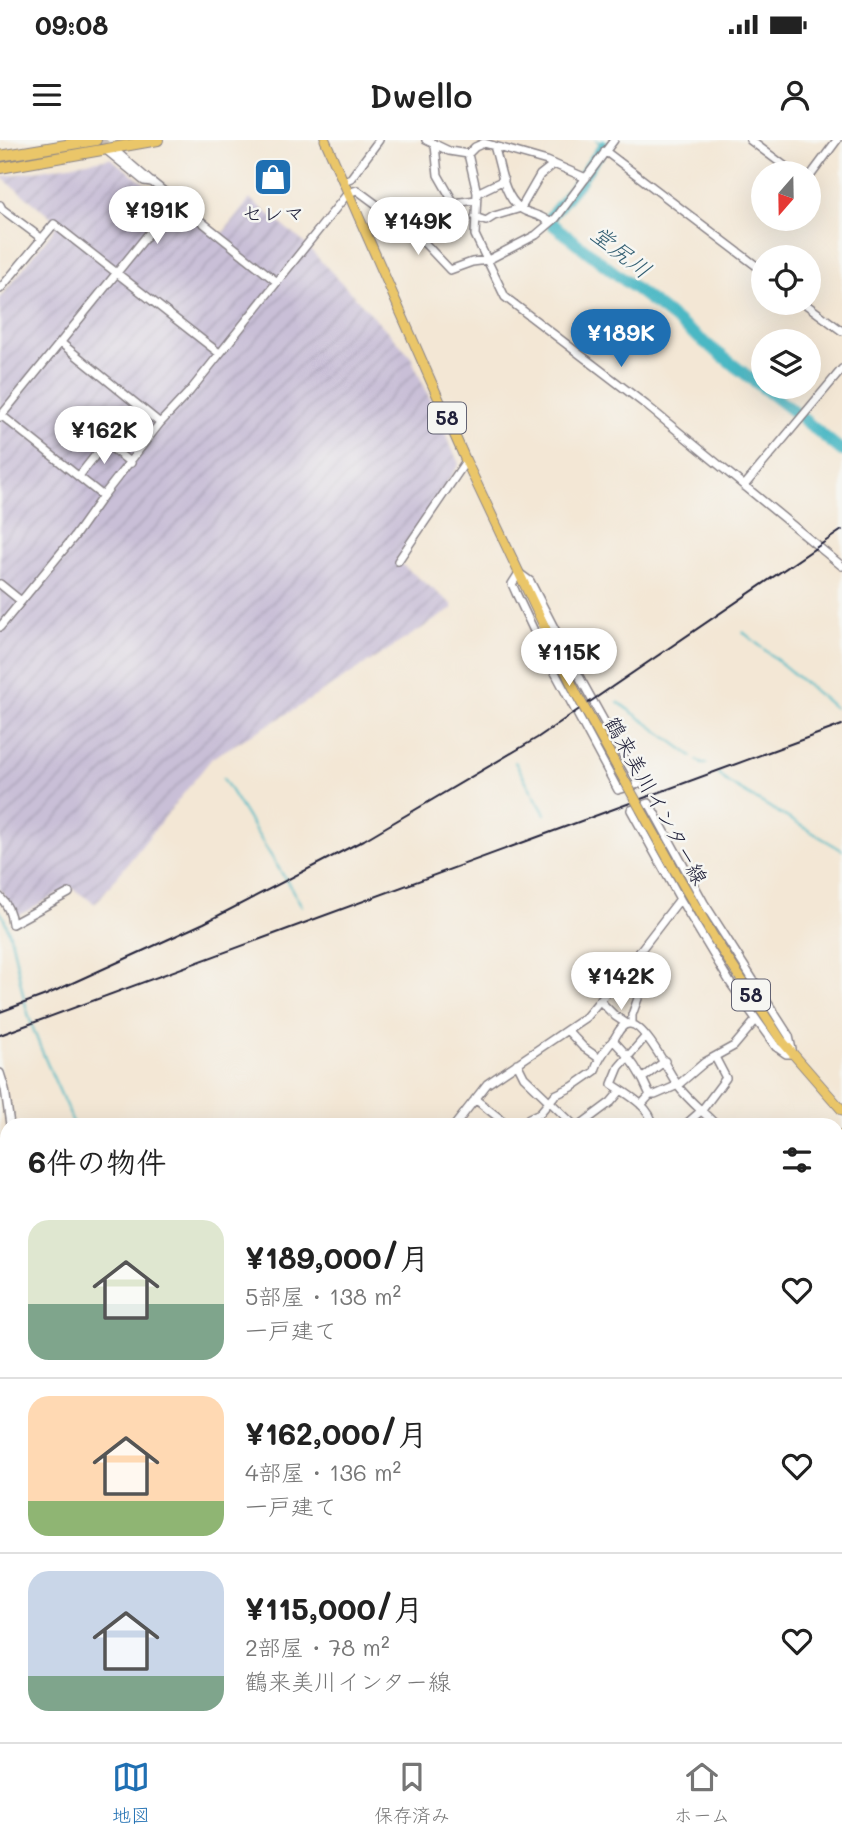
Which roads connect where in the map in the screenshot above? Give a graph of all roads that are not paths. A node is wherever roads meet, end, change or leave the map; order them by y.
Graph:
1 (96, 140) edge
2 (158, 140) edge
3 (325, 140) edge
4 (379, 140) edge
5 (426, 140) edge
6 (614, 140) edge
7 (750, 140) edge
8 (837, 140) edge
9 (489, 143) edge
10 (439, 144) edge
11 (106, 150) junction
12 (605, 151) junction
13 (119, 154) tunnel mouth
14 (468, 154) junction
15 (0, 156) edge
16 (778, 161) edge
17 (821, 162) edge
18 (554, 164) junction
19 (0, 168) edge
20 (586, 177) junction
21 (504, 180) junction
22 (344, 181) junction
23 (152, 182) junction
24 (348, 193) junction
25 (477, 196) junction
26 (175, 201) junction
27 (454, 203) junction
28 (521, 208) junction
29 (1, 209) edge
30 (475, 217) junction
31 (550, 223) junction
32 (410, 230) junction
33 (41, 239) junction
34 (488, 260) junction
35 (751, 262) edge
36 (117, 272) junction
37 (277, 282) junction
38 (0, 289) edge
39 (820, 315) edge
40 (842, 331) edge
41 (61, 343) junction
42 (219, 353) junction
43 (842, 369) edge
44 (1, 416) edge
45 (160, 424) junction
46 (466, 461) junction
47 (131, 463) junction
48 (79, 476) junction
49 (744, 486) junction
50 (103, 496) junction
51 (398, 561) dead end
52 (842, 566) edge
53 (519, 573) junction
54 (0, 584) edge
55 (21, 601) junction
56 (0, 626) edge
57 (69, 893) dead end
58 (0, 897) edge
59 (680, 898) junction
60 (643, 975) dead end
61 (600, 1000) junction
62 (756, 1020) junction
63 (630, 1024) junction
64 (567, 1030) junction
65 (646, 1036) junction
66 (613, 1040) junction
67 (793, 1054) junction
68 (629, 1056) junction
69 (715, 1057) junction
70 (600, 1059) junction
71 (665, 1061) junction
72 (517, 1063) junction
73 (0, 1073) edge
74 (643, 1078) junction
75 (678, 1085) junction
76 (621, 1090) junction
77 (650, 1095) junction
78 (475, 1099) junction
79 (550, 1101) junction
80 (640, 1105) junction
81 (702, 1110) junction
82 (842, 1110) edge
83 (9, 1118) edge
84 (460, 1118) edge
85 (499, 1118) edge
86 (529, 1118) edge
87 (567, 1118) edge
88 (589, 1118) edge
89 (652, 1118) edge
90 (693, 1118) edge
91 (709, 1118) edge

1 - 15 highway
2 - 11 highway
3 - 22 main road, 鶴来美川インター線 / 58
4 - 22 street
5 - 10 street
6 - 12 street
7 - 16 street
8 - 17 street
9 - 14 street
9 - 18 street
9 - 21 street
10 - 14 street
10 - 27 street
11 - 19 highway
11 - 23 street
12 - 20 street
12 - 35 street
13 - 23 street
14 - 25 street
18 - 20 street
18 - 28 street
20 - 31 street
21 - 25 street
21 - 28 street
22 - 24 main road, 鶴来美川インター線 / 58
23 - 26 street
24 - 32 street
24 - 37 street
24 - 46 main road, 鶴来美川インター線 / 58
25 - 27 street
25 - 30 street
26 - 36 street
26 - 37 street
27 - 32 street
28 - 30 street
28 - 31 street
29 - 33 street
30 - 34 street
31 - 34 street
32 - 34 street
33 - 36 street
33 - 38 street
34 - 49 street
36 - 41 street
36 - 42 street
37 - 42 street
39 - 40 street
41 - 44 street
41 - 45 street
42 - 45 street
43 - 49 street
44 - 48 street
45 - 47 street
46 - 51 street
46 - 53 main road, 鶴来美川インター線 / 58
47 - 48 street
47 - 50 street
48 - 50 street
49 - 52 street
50 - 55 street
53 - 53 street
53 - 67 main road, 鶴来美川インター線 / 58, bridge
54 - 55 street
55 - 56 street
57 - 58 street
59 - 61 street
59 - 62 street
59 - 67 street
60 - 63 street
61 - 63 street
61 - 64 street
62 - 67 street
62 - 69 street
63 - 65 street
63 - 66 street
64 - 70 street
64 - 72 street
65 - 68 street
65 - 71 street
66 - 68 street
66 - 70 street
67 - 82 main road, 鶴来美川インター線 / 58
68 - 74 street
68 - 76 street
69 - 75 street
69 - 81 street
70 - 79 street
71 - 74 street
71 - 75 street
72 - 78 street
72 - 79 street
73 - 83 street
74 - 77 street
75 - 77 street
75 - 81 street
76 - 80 street
76 - 88 street
77 - 80 street
78 - 84 street
78 - 85 street
79 - 86 street
79 - 87 street
80 - 89 street
81 - 90 street
81 - 91 street

